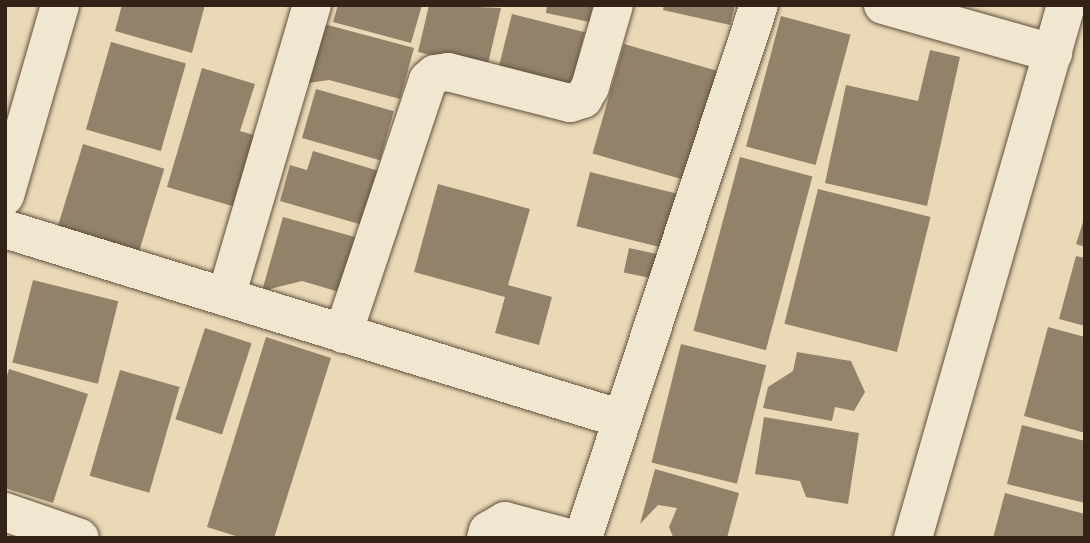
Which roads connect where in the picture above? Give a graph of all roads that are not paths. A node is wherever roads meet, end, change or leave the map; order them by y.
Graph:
1 (60, 5) edge
2 (312, 5) edge
3 (614, 5) edge
4 (759, 5) edge
5 (883, 5) edge
6 (1066, 5) edge
7 (1053, 52) junction
8 (5, 196) edge
9 (5, 229) edge
10 (226, 297) junction
11 (343, 334) junction
12 (622, 419) junction
13 (5, 512) edge
14 (80, 538) edge
15 (486, 538) edge
16 (569, 538) edge
17 (583, 538) edge
18 (913, 538) edge

1 - 8 street
2 - 10 street
3 - 11 street
4 - 12 street
5 - 7 street
6 - 7 street
7 - 18 street
9 - 10 street
10 - 11 street
11 - 12 street
12 - 17 street
13 - 14 street
15 - 16 street

